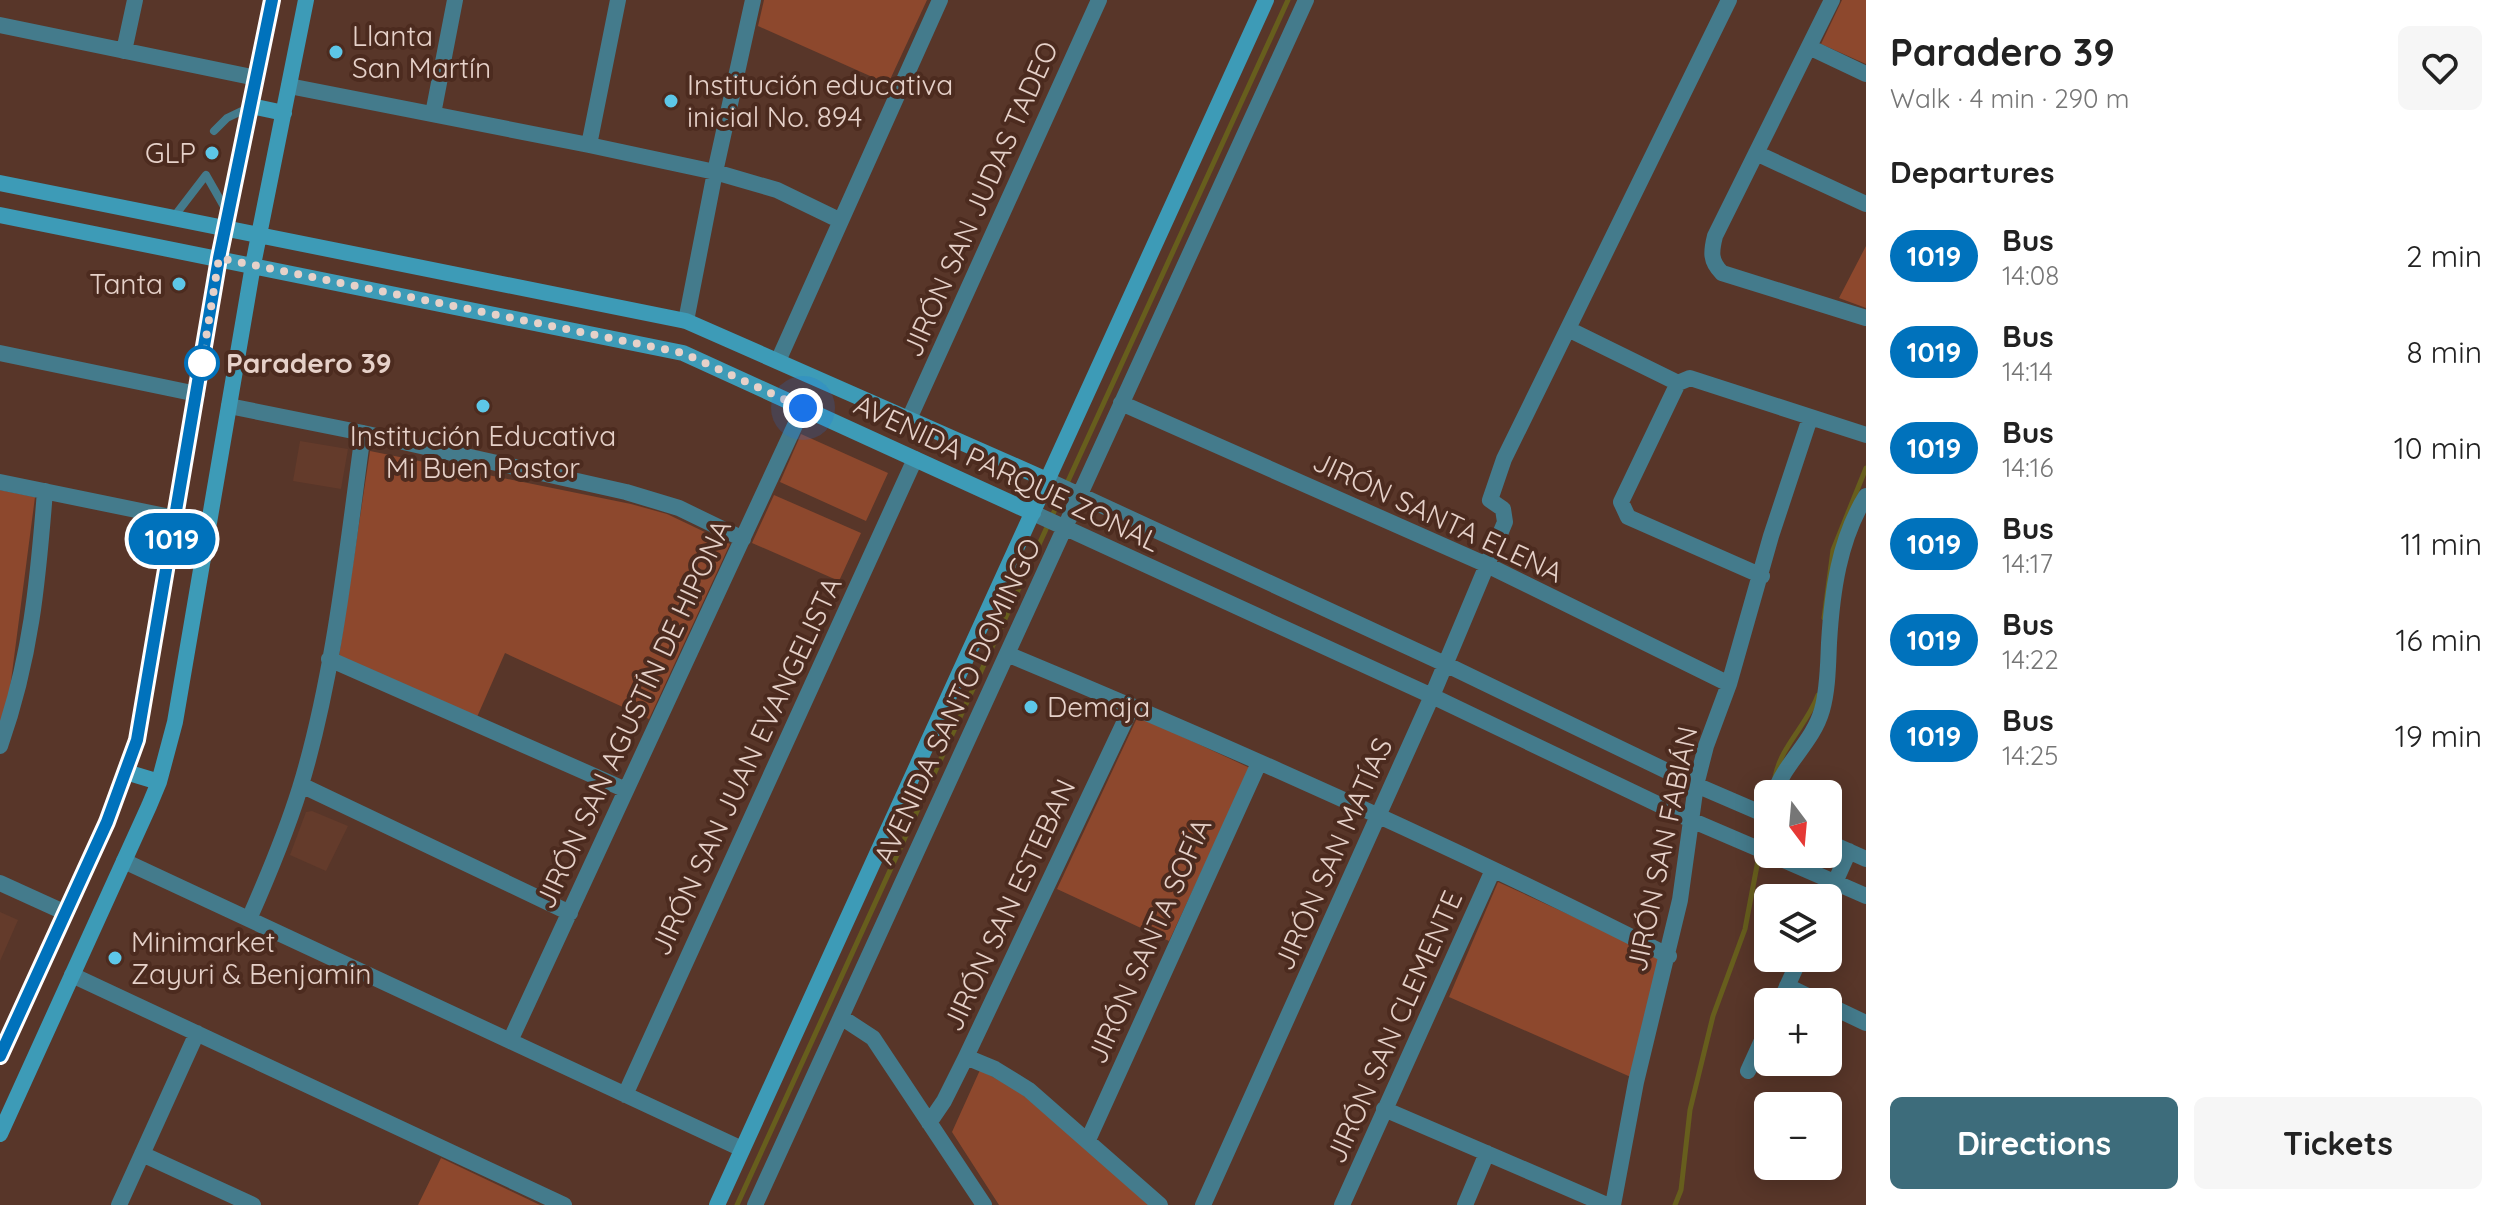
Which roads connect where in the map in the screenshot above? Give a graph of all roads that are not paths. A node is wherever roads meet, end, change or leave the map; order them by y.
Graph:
1 (135, 0) edge
2 (272, 0) edge
3 (306, 0) edge
4 (455, 0) edge
5 (618, 0) edge
6 (753, 0) edge
7 (940, 0) edge
8 (1099, 0) edge
9 (1266, 0) edge
10 (1306, 0) edge
11 (1729, 0) edge
12 (1832, 0) edge
13 (0, 25) edge
14 (1809, 47) junction
15 (124, 51) junction
16 (1866, 74) edge
17 (256, 78) junction
18 (289, 86) junction
19 (251, 106) junction
20 (284, 113) junction
21 (433, 114) junction
22 (214, 131) dead end
23 (589, 145) junction
24 (1756, 153) junction
25 (715, 172) junction
26 (0, 183) edge
27 (1866, 204) edge
28 (0, 215) edge
29 (173, 218) junction
30 (839, 220) junction
31 (227, 221) junction
32 (259, 235) junction
33 (301, 243) junction
34 (219, 258) junction
35 (253, 265) junction
36 (295, 274) junction
37 (1866, 318) edge
38 (686, 321) junction
39 (1568, 329) junction
40 (0, 353) edge
41 (778, 361) junction
42 (1678, 383) junction
43 (197, 394) junction
44 (1121, 403) junction
45 (229, 406) junction
46 (803, 408) junction
47 (1810, 418) junction
48 (909, 419) junction
49 (363, 433) junction
50 (1866, 435) edge
51 (915, 459) junction
52 (1047, 480) junction
53 (0, 482) edge
54 (45, 491) junction
55 (1080, 495) junction
56 (1866, 496) edge
57 (1033, 513) junction
58 (175, 518) junction
59 (1065, 528) junction
60 (743, 539) junction
61 (1487, 565) junction
62 (1762, 576) junction
63 (1007, 654) junction
64 (329, 659) junction
65 (1445, 664) junction
66 (1729, 684) junction
67 (1432, 696) junction
68 (1132, 706) junction
69 (0, 746) edge
70 (1259, 763) junction
71 (126, 772) junction
72 (1780, 780) edge
73 (159, 782) junction
74 (301, 785) junction
75 (1696, 785) junction
76 (626, 790) junction
77 (1754, 810) edge
78 (1378, 817) junction
79 (1691, 820) junction
80 (1754, 847) edge
81 (1842, 848) edge
82 (1849, 851) junction
83 (1866, 859) edge
84 (124, 861) junction
85 (1802, 868) edge
86 (1493, 870) junction
87 (1835, 882) junction
88 (0, 883) edge
89 (1866, 896) edge
90 (66, 913) junction
91 (570, 913) junction
92 (249, 919) junction
93 (1669, 956) junction
94 (72, 975) junction
95 (1842, 1012) edge
96 (841, 1017) junction
97 (1866, 1023) edge
98 (197, 1033) junction
99 (4, 1038) edge
100 (510, 1041) junction
101 (0, 1056) edge
102 (966, 1057) junction
103 (1754, 1058) edge
104 (1748, 1071) dead end
105 (625, 1095) junction
106 (1384, 1109) junction
107 (929, 1123) junction
108 (1, 1128) edge
109 (1088, 1140) junction
110 (742, 1149) junction
111 (1487, 1153) junction
112 (142, 1154) junction
113 (119, 1205) edge
114 (253, 1205) edge
115 (564, 1205) edge
116 (717, 1205) edge
117 (755, 1205) edge
118 (984, 1205) edge
119 (1160, 1205) edge
120 (1203, 1205) edge
121 (1342, 1205) edge
122 (1465, 1205) edge
123 (1610, 1205) edge

1 - 15 street
2 - 17 main road
3 - 18 main road
4 - 21 street
5 - 23 street
6 - 25 street
7 - 30 street
8 - 48 street, JIRÓN SAN JUDAS TADEO
9 - 52 main road, AVENIDA SANTO DOMINGO
10 - 44 street, AVENIDA SANTO DOMINGO
11 - 39 street
12 - 14 street
13 - 15 street
14 - 16 street
14 - 24 street
15 - 17 street
17 - 19 main road
18 - 20 main road
18 - 21 street
19 - 20 main road
19 - 22 lane
19 - 31 main road
20 - 32 main road
21 - 23 street
23 - 25 street
24 - 27 street
24 - 37 street
25 - 30 street
25 - 38 street
26 - 29 main road, AVENIDA PARQUE ZONAL
28 - 34 main road, AVENIDA PARQUE ZONAL
29 - 31 main road, AVENIDA PARQUE ZONAL
29 - 31 lane
30 - 41 street
31 - 32 main road, AVENIDA PARQUE ZONAL
31 - 34 main road
32 - 33 main road, AVENIDA PARQUE ZONAL
32 - 35 main road
33 - 36 main road
33 - 38 main road, AVENIDA PARQUE ZONAL
34 - 35 main road, AVENIDA PARQUE ZONAL
34 - 43 main road
35 - 36 main road, AVENIDA PARQUE ZONAL
35 - 45 main road
36 - 46 main road, AVENIDA PARQUE ZONAL
38 - 41 main road, AVENIDA PARQUE ZONAL
39 - 42 street
39 - 61 street, JIRÓN SAN MATÍAS
40 - 43 street
41 - 48 main road, AVENIDA PARQUE ZONAL
42 - 47 street
42 - 62 street
43 - 58 main road
44 - 55 street, AVENIDA SANTO DOMINGO
44 - 61 street, JIRÓN SANTA ELENA
45 - 49 street
45 - 73 main road
46 - 51 main road, AVENIDA PARQUE ZONAL
46 - 60 street, JIRÓN SAN AGUSTÍN DE HIPONA
47 - 50 street
47 - 62 street, JIRÓN SAN FABIÁN
48 - 52 main road, AVENIDA PARQUE ZONAL
49 - 60 street
49 - 64 street
51 - 57 main road, AVENIDA PARQUE ZONAL
51 - 105 street, JIRÓN SAN JUAN EVANGELISTA
52 - 55 street, AVENIDA PARQUE ZONAL
52 - 57 main road, AVENIDA SANTO DOMINGO
53 - 54 street
54 - 58 street
54 - 69 street
55 - 59 street, AVENIDA SANTO DOMINGO
55 - 65 street, AVENIDA PARQUE ZONAL
56 - 72 street
57 - 59 street, AVENIDA PARQUE ZONAL
57 - 110 main road, AVENIDA SANTO DOMINGO
58 - 71 main road
59 - 63 street, AVENIDA SANTO DOMINGO
59 - 67 street, AVENIDA PARQUE ZONAL
60 - 76 street, JIRÓN SAN AGUSTÍN DE HIPONA
61 - 65 street, JIRÓN SAN MATÍAS
61 - 66 street, JIRÓN SANTA ELENA
62 - 66 street, JIRÓN SAN FABIÁN
63 - 68 street
63 - 96 street, AVENIDA SANTO DOMINGO
64 - 74 street
64 - 76 street
65 - 67 street, JIRÓN SAN MATÍAS
65 - 75 street, AVENIDA PARQUE ZONAL
66 - 75 street, JIRÓN SAN FABIÁN
67 - 78 street, JIRÓN SAN MATÍAS
67 - 79 street, AVENIDA PARQUE ZONAL
68 - 70 street
68 - 102 street, JIRÓN SAN ESTEBAN
70 - 78 street
70 - 109 street, JIRÓN SANTA SOFÍA
71 - 73 main road
71 - 90 main road
73 - 84 main road
74 - 91 street
74 - 92 street
75 - 77 street, AVENIDA PARQUE ZONAL
75 - 79 street, JIRÓN SAN FABIÁN
76 - 91 street, JIRÓN SAN AGUSTÍN DE HIPONA
78 - 86 street
78 - 120 street, JIRÓN SAN MATÍAS
79 - 80 street, AVENIDA PARQUE ZONAL
79 - 93 street, JIRÓN SAN FABIÁN
81 - 82 street
82 - 83 street
82 - 87 street
84 - 92 street
84 - 94 main road
85 - 87 street, AVENIDA PARQUE ZONAL
86 - 93 street
86 - 106 street, JIRÓN SAN CLEMENTE
87 - 89 street, AVENIDA PARQUE ZONAL
88 - 90 street
90 - 99 main road
91 - 100 street, JIRÓN SAN AGUSTÍN DE HIPONA
92 - 100 street
93 - 123 street, JIRÓN SAN FABIÁN
94 - 98 street
94 - 108 main road
95 - 97 street
96 - 107 street
96 - 117 street, AVENIDA SANTO DOMINGO
98 - 112 street
98 - 115 street
99 - 101 main road
100 - 105 street
102 - 107 street, JIRÓN SAN ESTEBAN
102 - 109 street
103 - 104 street
105 - 110 street
106 - 111 street
106 - 121 street, JIRÓN SAN CLEMENTE
107 - 118 street
109 - 119 street
110 - 116 main road, AVENIDA SANTO DOMINGO
111 - 122 street
111 - 123 street
112 - 113 street
112 - 114 street

